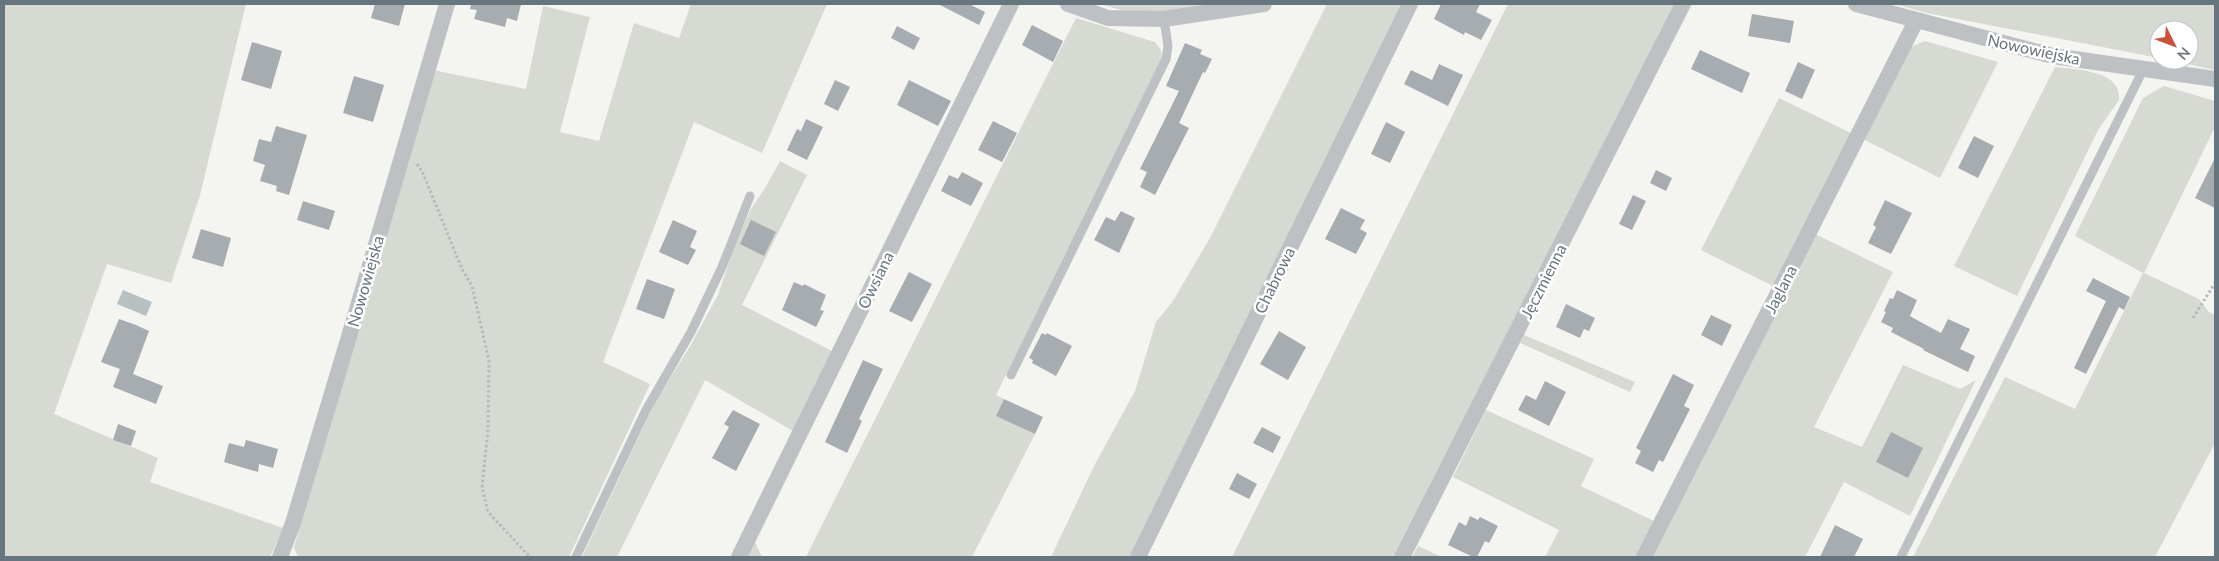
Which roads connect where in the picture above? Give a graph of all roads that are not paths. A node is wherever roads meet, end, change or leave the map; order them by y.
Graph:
1 (447, 4) edge
2 (1011, 4) edge
3 (1068, 4) edge
4 (1264, 4) edge
5 (1410, 4) edge
6 (1683, 4) edge
7 (1856, 4) edge
8 (1164, 19) junction
9 (1916, 21) junction
10 (2144, 68) junction
11 (2215, 79) edge
12 (750, 196) dead end
13 (1011, 375) dead end
14 (280, 557) edge
15 (576, 557) edge
16 (739, 557) edge
17 (1138, 557) edge
18 (1402, 557) edge
19 (1644, 557) edge
20 (1901, 557) edge

1 - 14 street, Nowowiejska
2 - 16 street, Owsiana
3 - 8 street
4 - 8 street
5 - 17 street, Chabrowa
6 - 18 street, Jęczmienna
7 - 9 street, Nowowiejska
8 - 13 lane
9 - 10 street, Nowowiejska
9 - 19 street, Jaglana
10 - 11 street, Nowowiejska
10 - 20 lane
12 - 15 lane

